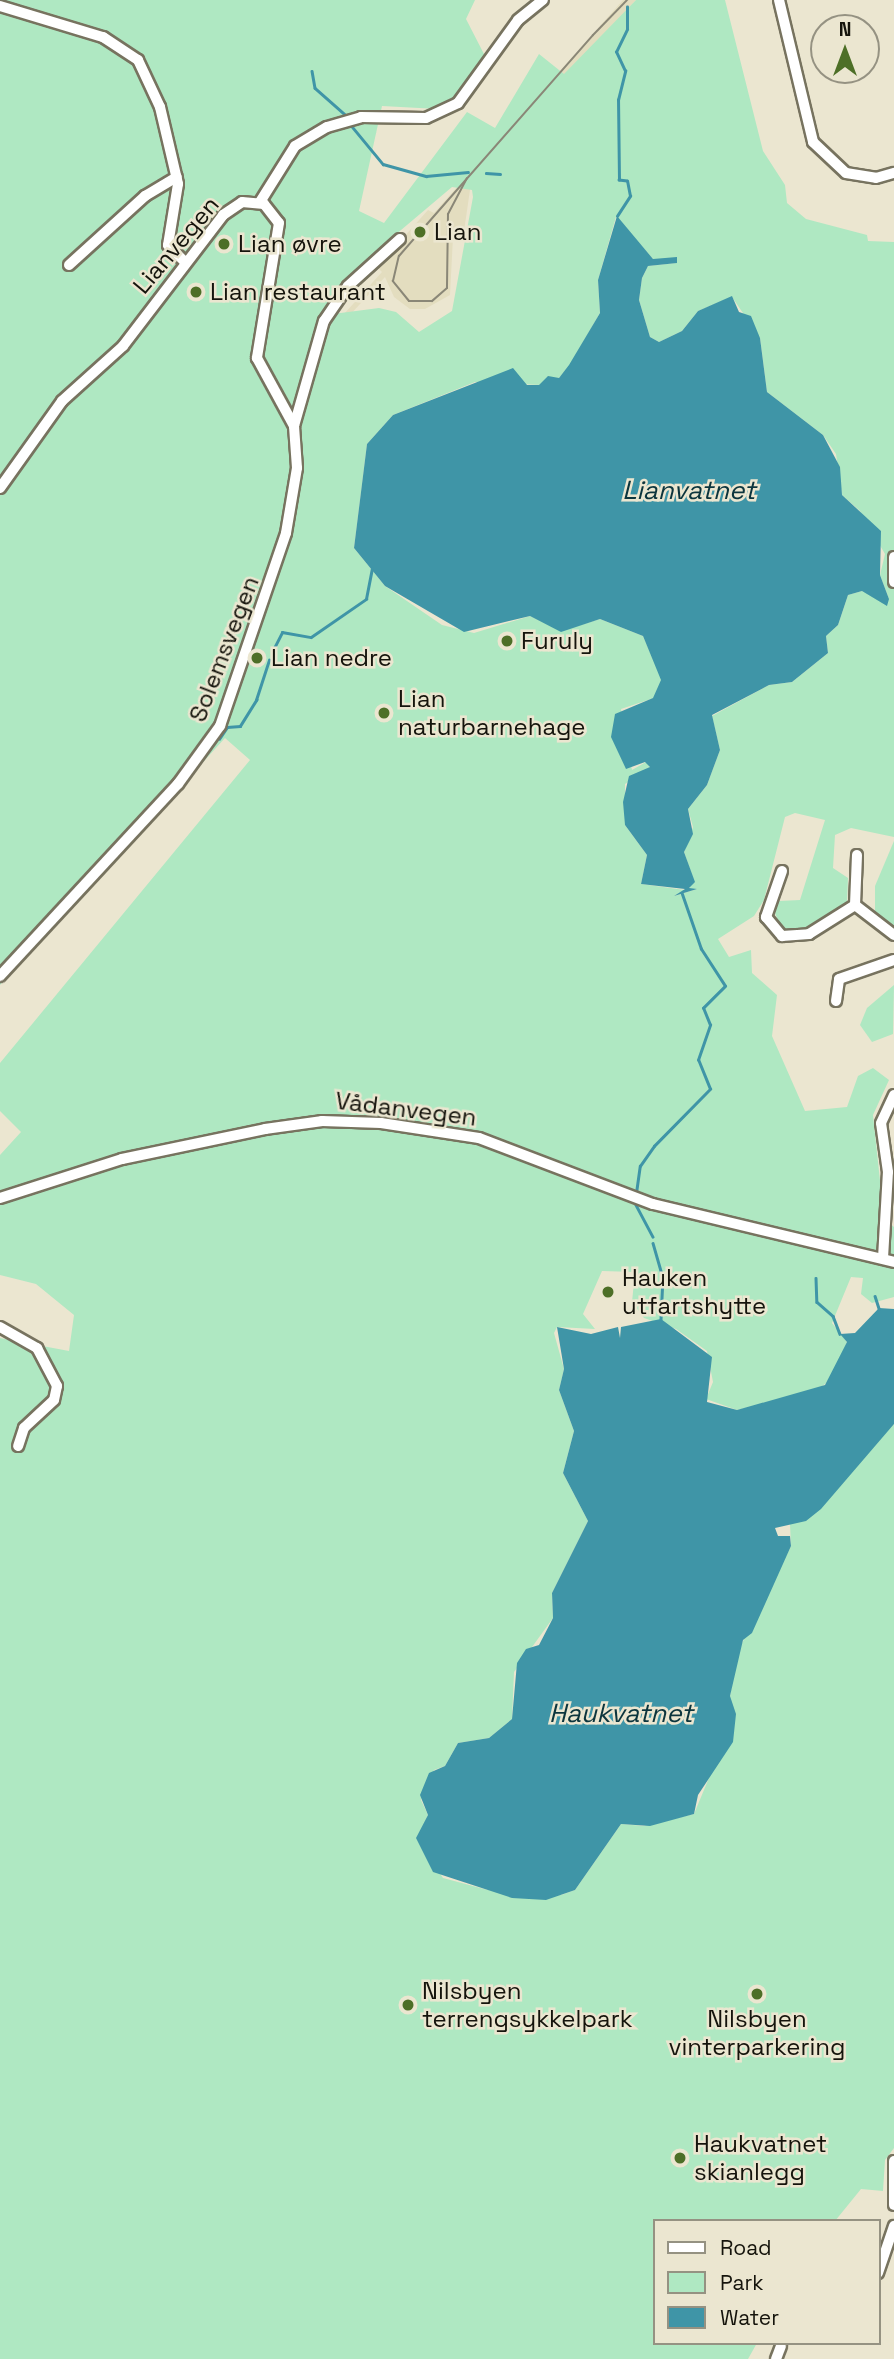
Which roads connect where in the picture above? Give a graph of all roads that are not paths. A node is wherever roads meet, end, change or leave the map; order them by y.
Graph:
1 (543, 0) edge
2 (779, 0) edge
3 (0, 6) edge
4 (894, 173) edge
5 (177, 177) junction
6 (260, 202) junction
7 (400, 239) dead end
8 (186, 263) junction
9 (69, 265) dead end
10 (294, 426) junction
11 (0, 488) edge
12 (894, 557) edge
13 (894, 582) edge
14 (858, 855) dead end
15 (782, 871) dead end
16 (855, 905) junction
17 (894, 935) edge
18 (894, 960) edge
19 (0, 976) edge
20 (836, 1001) dead end
21 (894, 1095) edge
22 (0, 1198) edge
23 (889, 1260) edge
24 (0, 1328) edge
25 (18, 1446) dead end
26 (894, 2161) edge
27 (894, 2205) edge
28 (894, 2226) edge
29 (880, 2267) edge
30 (781, 2346) dead end
31 (776, 2359) edge

1 - 6 street, Lianvegen
2 - 4 street
3 - 5 street
5 - 8 street
5 - 9 street
6 - 8 street, Lianvegen
6 - 10 street, Solemsvegen
7 - 10 street, Solemsvegen
8 - 11 street, Lianvegen
10 - 19 street, Solemsvegen
12 - 13 street
14 - 16 street
15 - 16 street
16 - 17 street
18 - 20 street
21 - 23 street, Vådanvegen
22 - 23 street, Vådanvegen
24 - 25 street
26 - 27 street
28 - 29 street
30 - 31 street

